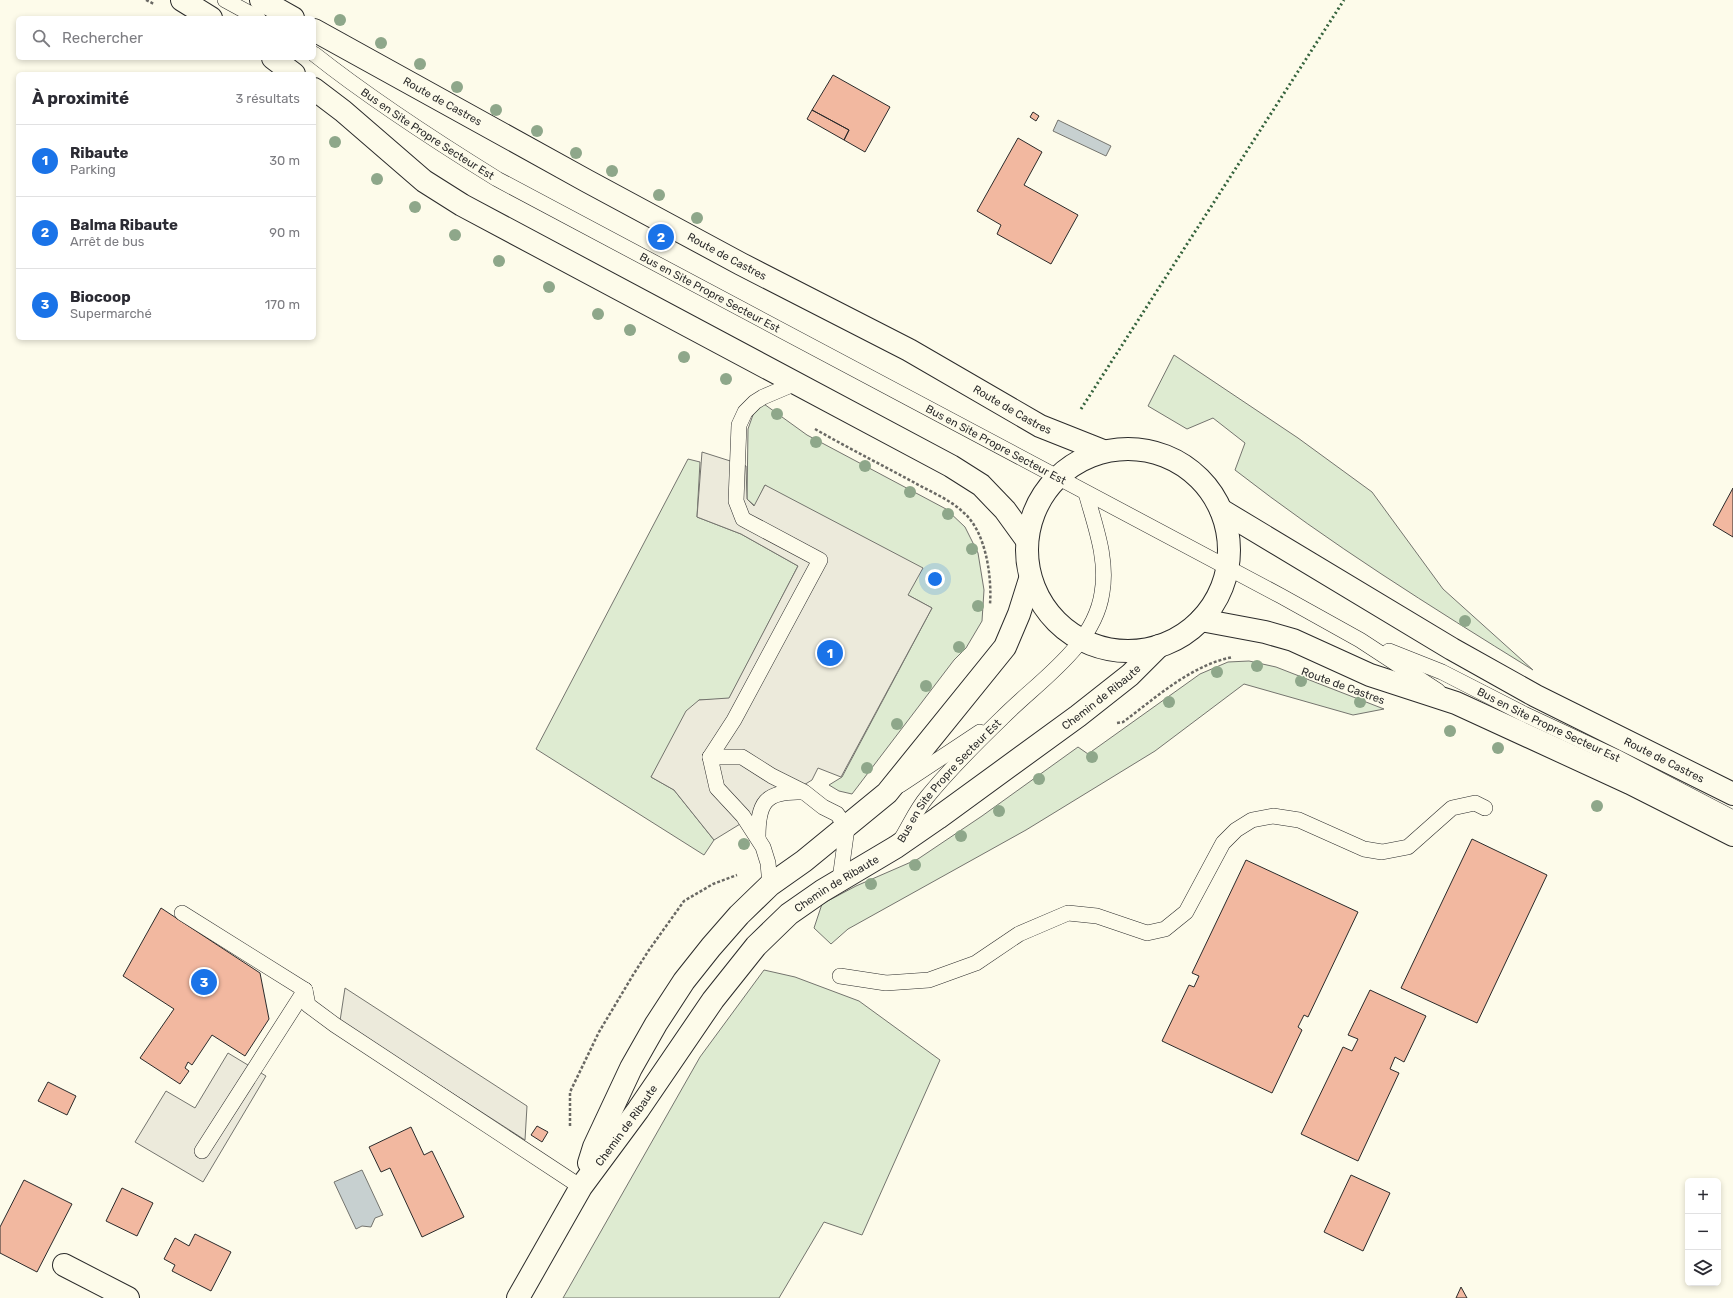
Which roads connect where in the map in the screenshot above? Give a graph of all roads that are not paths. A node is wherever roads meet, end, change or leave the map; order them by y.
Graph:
1 (225, 0) edge
2 (261, 0) edge
3 (254, 16) edge
4 (289, 16) edge
5 (316, 31) edge
6 (316, 56) edge
7 (275, 60) edge
8 (306, 60) edge
9 (291, 72) edge
10 (343, 77) junction
11 (316, 91) edge
12 (796, 383) junction
13 (1103, 451) junction
14 (1056, 477) junction
15 (1086, 493) junction
16 (1222, 510) junction
17 (1026, 539) junction
18 (1228, 568) junction
19 (1030, 578) junction
20 (1201, 620) junction
21 (1081, 640) junction
22 (1360, 640) junction
23 (1159, 646) junction
24 (1456, 703) junction
25 (1003, 717) junction
26 (710, 757) junction
27 (804, 792) junction
28 (887, 794) junction
29 (1733, 794) edge
30 (1485, 808) dead end
31 (1733, 818) edge
32 (847, 828) junction
33 (1733, 835) edge
34 (758, 837) junction
35 (896, 847) junction
36 (840, 879) junction
37 (770, 885) junction
38 (182, 913) dead end
39 (840, 976) dead end
40 (305, 990) junction
41 (202, 1151) dead end
42 (581, 1187) junction
43 (64, 1265) dead end
44 (128, 1298) edge
45 (518, 1298) edge

1 - 3 lane
2 - 4 main road
5 - 13 main road, Route de Castres
6 - 10 lane, Bus en Site Propre Secteur Est
7 - 9 main road
8 - 10 lane, Bus en Site Propre Secteur Est
10 - 14 lane, Bus en Site Propre Secteur Est
11 - 12 main road
12 - 17 main road
12 - 26 lane
13 - 14 main road
13 - 16 main road
14 - 15 lane, Bus en Site Propre Secteur Est
14 - 17 main road
15 - 18 lane, Bus en Site Propre Secteur Est
15 - 21 lane, Bus en Site Propre Secteur Est
16 - 18 main road
16 - 29 main road, Route de Castres
17 - 19 main road
18 - 20 main road
18 - 22 lane, Bus en Site Propre Secteur Est
19 - 21 main road
19 - 28 main road, Chemin de Ribaute
20 - 23 main road
20 - 24 main road, Route de Castres
21 - 23 main road
21 - 25 lane, Bus en Site Propre Secteur Est
22 - 24 lane, Bus en Site Propre Secteur Est
22 - 31 lane, Bus en Site Propre Secteur Est
23 - 35 main road, Chemin de Ribaute
24 - 33 main road, Route de Castres
25 - 28 lane, Bus en Site Propre Secteur Est
25 - 35 lane, Bus en Site Propre Secteur Est
26 - 27 lane
26 - 34 lane
27 - 32 lane
27 - 34 lane
28 - 32 main road, Chemin de Ribaute
30 - 39 lane
32 - 36 lane
32 - 37 main road, Chemin de Ribaute
34 - 37 lane
35 - 36 main road, Chemin de Ribaute
36 - 42 main road, Chemin de Ribaute
37 - 42 main road, Chemin de Ribaute
38 - 40 lane
40 - 41 lane
40 - 42 lane
42 - 45 main road, Chemin de Ribaute
43 - 44 main road

